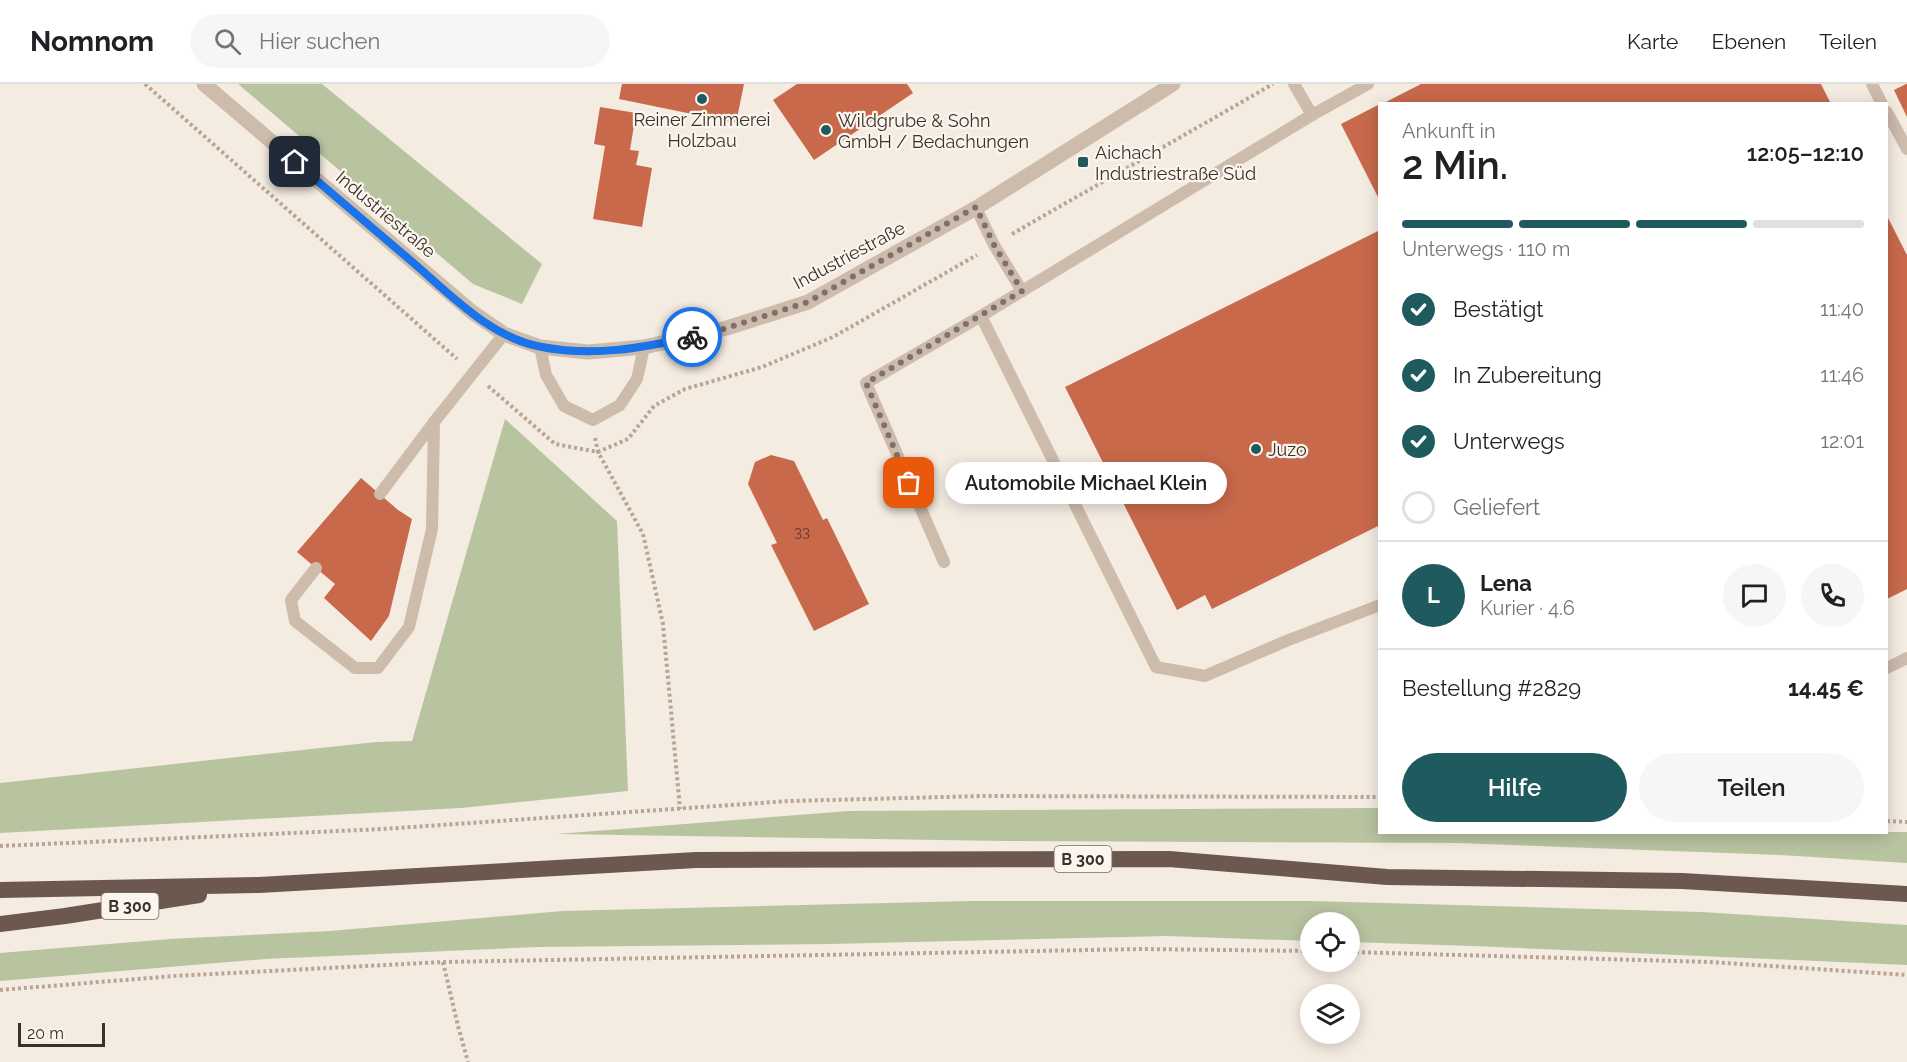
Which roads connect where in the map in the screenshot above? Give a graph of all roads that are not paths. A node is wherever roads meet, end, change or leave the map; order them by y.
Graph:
1 (204, 84) edge
2 (1173, 84) edge
3 (1294, 84) edge
4 (1368, 84) edge
5 (1872, 84) edge
6 (1881, 102) edge
7 (1888, 114) edge
8 (1312, 115) junction
9 (1907, 149) edge
10 (976, 207) junction
11 (1022, 291) junction
12 (981, 316) junction
13 (504, 334) junction
14 (540, 347) junction
15 (644, 347) junction
16 (434, 422) junction
17 (380, 494) dead end
18 (944, 562) dead end
19 (316, 568) dead end
20 (1378, 606) edge
21 (1907, 658) edge
22 (1888, 668) edge
23 (260, 885) junction
24 (0, 890) edge
25 (1907, 894) edge
26 (0, 924) edge

1 - 13 street, Industriestraße
2 - 10 street, Industriestraße
3 - 8 lane
4 - 8 lane
5 - 6 lane
7 - 9 lane
8 - 11 lane
10 - 11 lane
10 - 15 street, Industriestraße
11 - 12 lane
12 - 18 lane
12 - 20 lane
13 - 14 street, Industriestraße
13 - 16 lane
14 - 15 street, Industriestraße
14 - 15 lane
16 - 17 lane
16 - 19 lane
21 - 22 lane
23 - 24 highway, B 300
23 - 25 highway, B 300
23 - 26 highway, B 300

